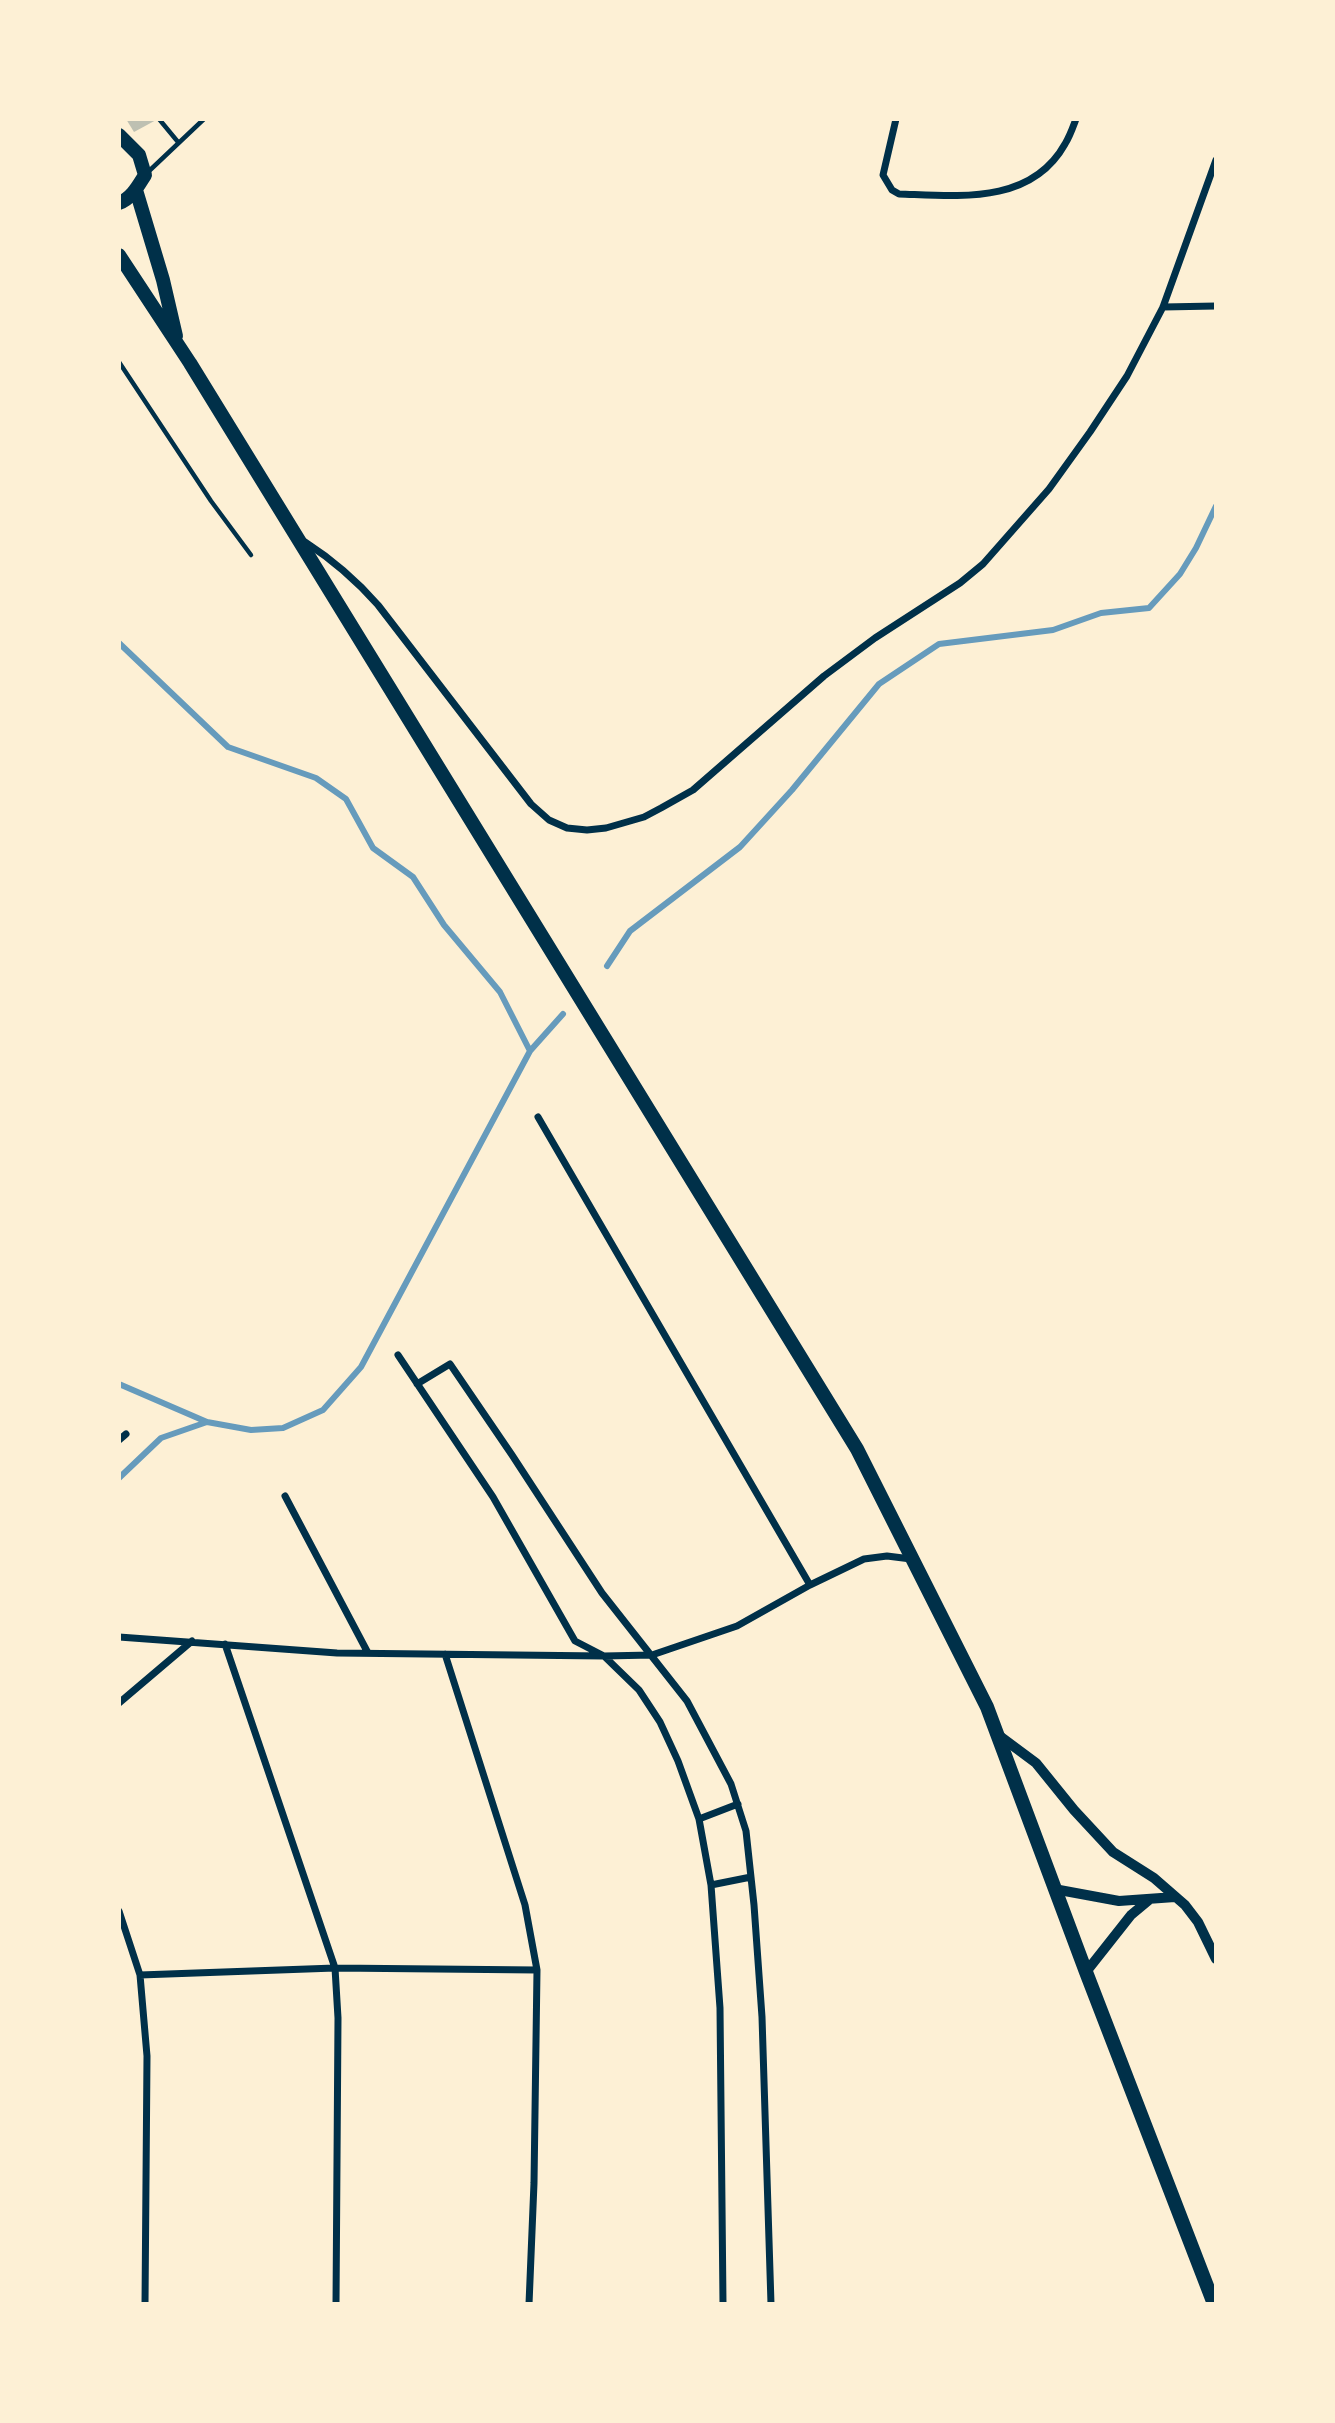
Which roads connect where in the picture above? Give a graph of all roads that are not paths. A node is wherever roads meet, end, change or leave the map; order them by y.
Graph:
1 (159, 119) edge
2 (204, 119) edge
3 (896, 119) edge
4 (1076, 119) edge
5 (119, 135) edge
6 (178, 142) junction
7 (1216, 160) edge
8 (145, 175) junction
9 (136, 190) junction
10 (119, 203) edge
11 (119, 255) edge
12 (1216, 306) edge
13 (1163, 307) junction
14 (179, 347) junction
15 (119, 362) edge
16 (298, 538) junction
17 (251, 555) dead end
18 (538, 1117) dead end
19 (398, 1356) dead end
20 (417, 1384) junction
21 (126, 1434) dead end
22 (119, 1440) edge
23 (285, 1496) dead end
24 (913, 1559) junction
25 (810, 1585) junction
26 (119, 1636) edge
27 (193, 1641) junction
28 (225, 1644) junction
29 (368, 1653) junction
30 (445, 1654) junction
31 (652, 1655) junction
32 (604, 1657) junction
33 (119, 1703) edge
34 (996, 1733) junction
35 (738, 1804) junction
36 (699, 1819) junction
37 (751, 1877) junction
38 (711, 1885) junction
39 (1054, 1889) junction
40 (1175, 1897) junction
41 (1149, 1900) junction
42 (119, 1911) edge
43 (1216, 1959) edge
44 (335, 1968) junction
45 (537, 1970) junction
46 (1086, 1972) junction
47 (139, 1975) junction
48 (145, 2304) edge
49 (336, 2304) edge
50 (529, 2304) edge
51 (723, 2304) edge
52 (771, 2304) edge
53 (1214, 2304) edge

1 - 6 lane
2 - 6 lane
3 - 4 street
5 - 8 main road
6 - 8 lane
7 - 13 street
8 - 9 main road
9 - 10 main road
9 - 14 main road
11 - 14 main road
12 - 13 street
13 - 16 street
14 - 16 main road
15 - 17 lane
16 - 24 main road
18 - 25 street
19 - 20 street
20 - 31 street
20 - 32 street
21 - 22 street
23 - 29 street
24 - 25 street
24 - 34 main road
25 - 31 street
26 - 27 street
27 - 28 street
27 - 33 street
28 - 29 street
28 - 44 street
29 - 30 street
30 - 32 street
30 - 45 street
31 - 32 street
31 - 35 street
32 - 36 street
34 - 39 main road
34 - 40 street
35 - 36 street
35 - 37 street
36 - 38 street
37 - 38 street
37 - 52 street
38 - 51 street
39 - 41 street
39 - 46 main road
40 - 41 street
40 - 43 street
41 - 46 street
42 - 47 street
44 - 45 street
44 - 47 street
44 - 49 street
45 - 50 street
46 - 53 main road
47 - 48 street

